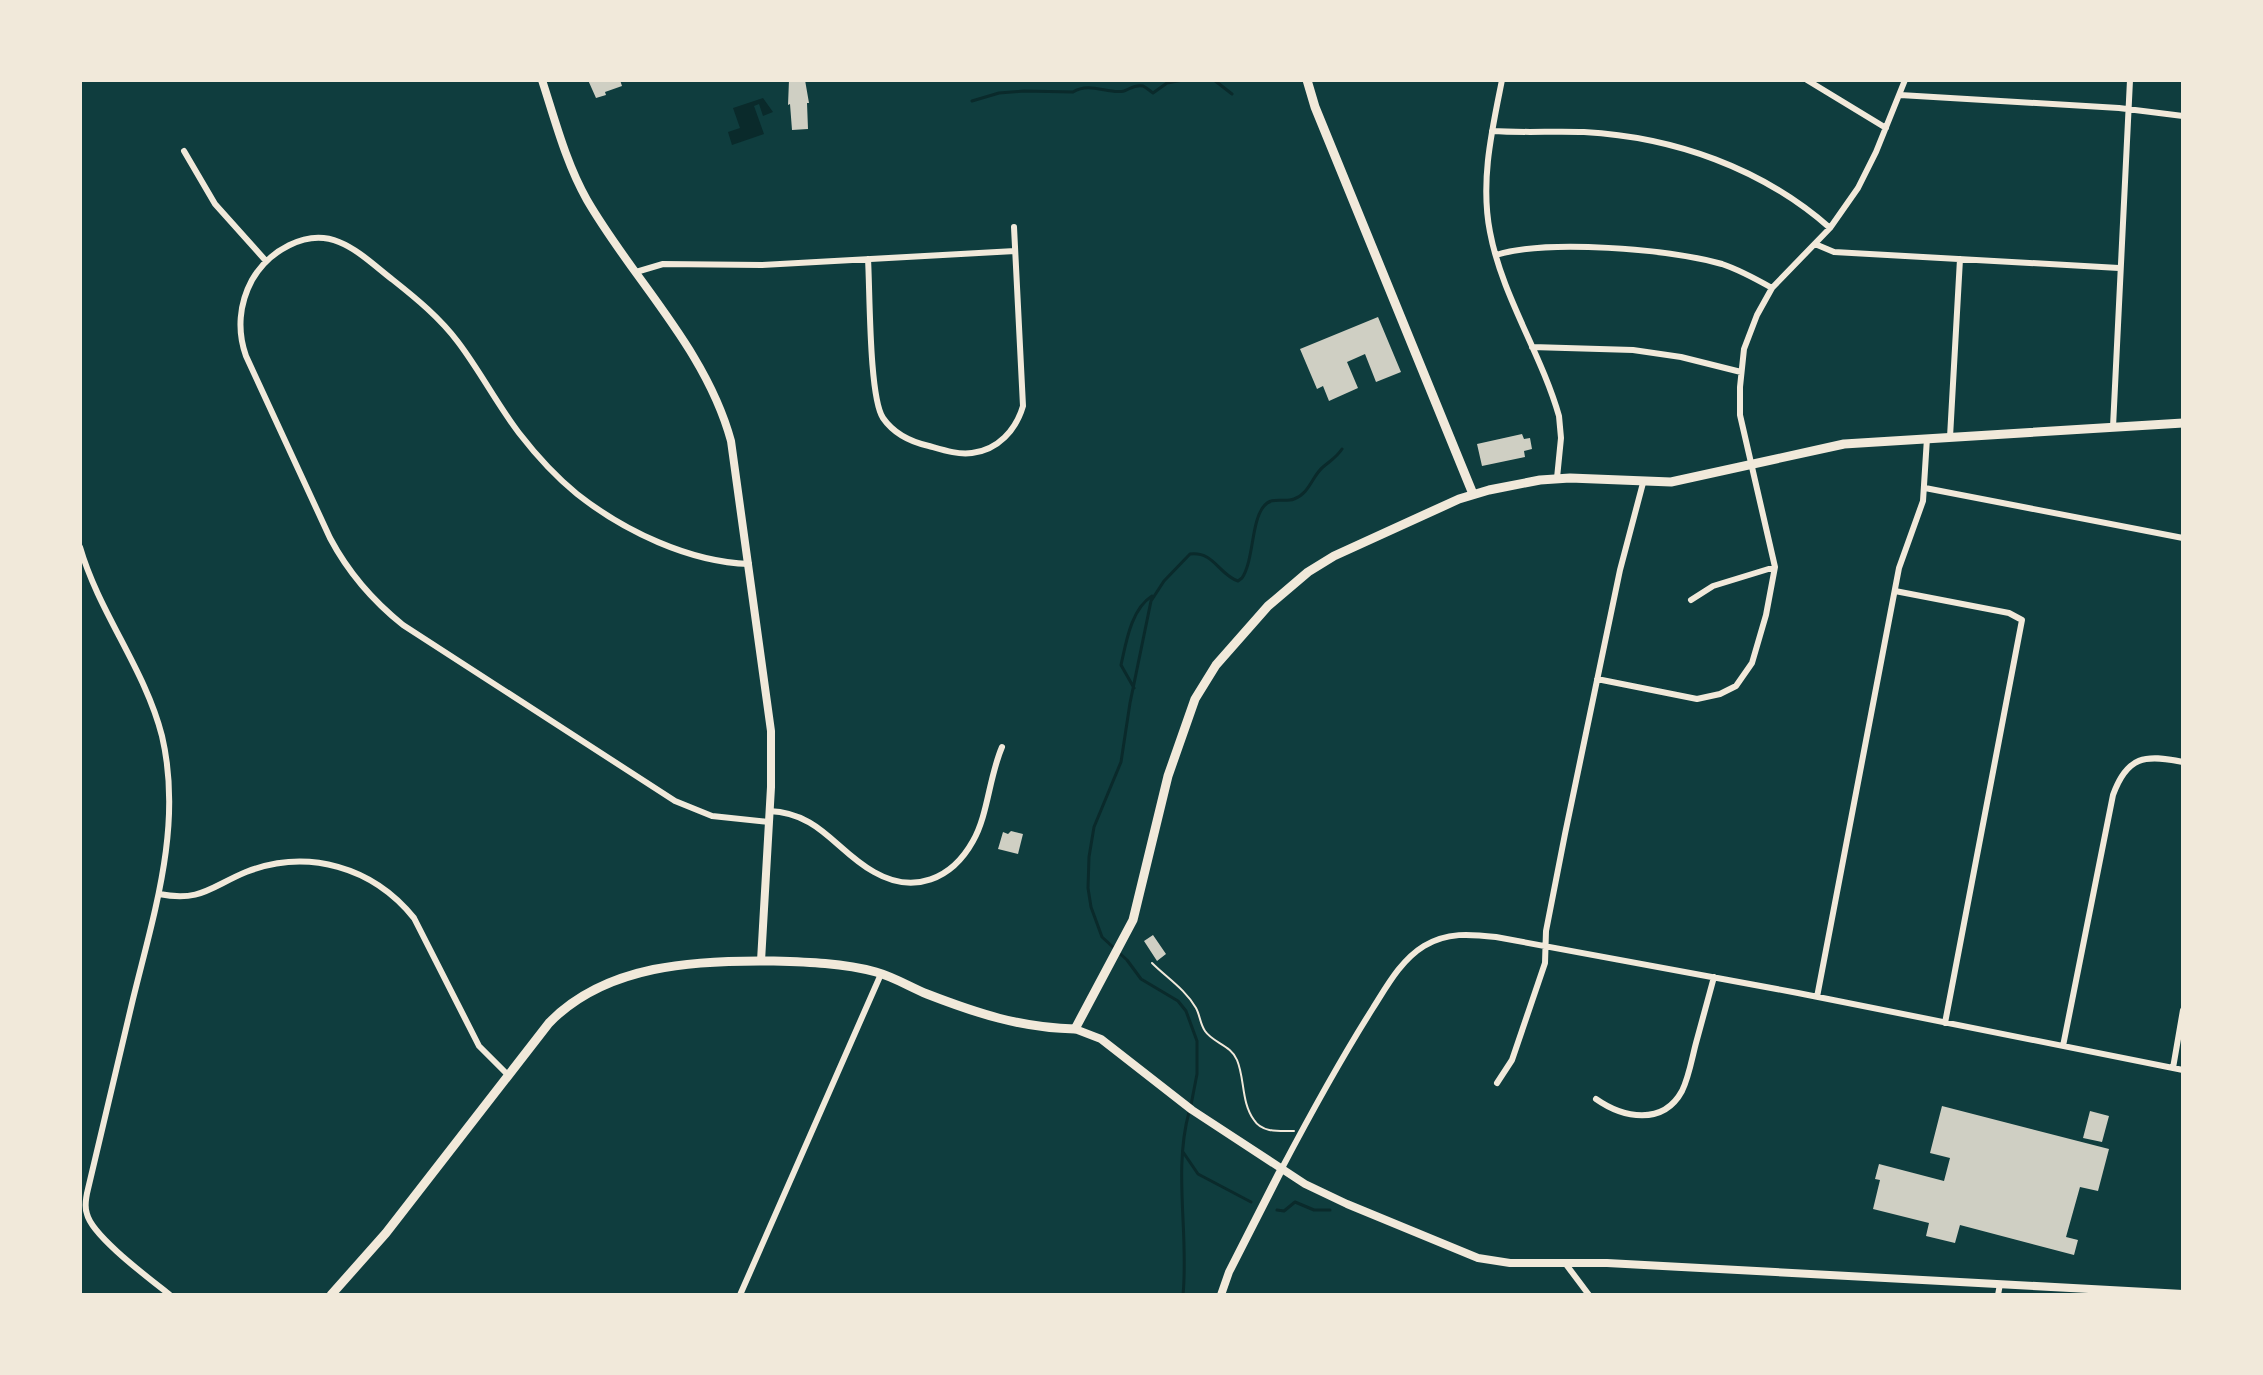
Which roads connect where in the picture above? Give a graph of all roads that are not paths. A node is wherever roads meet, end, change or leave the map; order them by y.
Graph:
1 (542, 80) edge
2 (1307, 80) edge
3 (1502, 80) edge
4 (1807, 80) edge
5 (1905, 80) edge
6 (2130, 80) edge
7 (1900, 95) junction
8 (2128, 109) junction
9 (2183, 116) edge
10 (1886, 128) junction
11 (1492, 131) junction
12 (184, 151) dead end
13 (1014, 227) dead end
14 (1830, 228) junction
15 (1815, 244) junction
16 (1015, 251) junction
17 (1496, 255) junction
18 (868, 259) junction
19 (1960, 259) junction
20 (266, 261) junction
21 (2119, 268) junction
22 (636, 272) junction
23 (1772, 288) junction
24 (1532, 347) junction
25 (1741, 372) junction
26 (2183, 423) edge
27 (2113, 427) junction
28 (1950, 437) junction
29 (1927, 438) junction
30 (1752, 465) junction
31 (1557, 478) junction
32 (1643, 483) junction
33 (1925, 488) junction
34 (1473, 494) junction
35 (2183, 538) edge
36 (80, 547) edge
37 (750, 564) junction
38 (1775, 567) junction
39 (1895, 591) junction
40 (1691, 600) dead end
41 (1597, 679) junction
42 (1002, 747) dead end
43 (2183, 762) edge
44 (769, 811) junction
45 (769, 822) junction
46 (159, 894) junction
47 (1545, 947) junction
48 (761, 961) junction
49 (881, 974) junction
50 (1714, 977) junction
51 (1817, 997) junction
52 (2183, 1010) edge
53 (1945, 1023) junction
54 (1075, 1029) junction
55 (2063, 1046) junction
56 (2173, 1068) junction
57 (2183, 1070) edge
58 (507, 1074) junction
59 (1497, 1083) dead end
60 (1596, 1099) dead end
61 (1281, 1170) junction
62 (86, 1213) junction
63 (80, 1220) edge
64 (1565, 1263) junction
65 (2000, 1284) junction
66 (2183, 1294) edge
67 (170, 1295) edge
68 (331, 1295) edge
69 (740, 1295) edge
70 (1221, 1295) edge
71 (1589, 1295) edge
72 (1998, 1295) edge

1 - 22 street
2 - 34 main road
3 - 11 street
4 - 10 street
5 - 7 street
6 - 8 street
7 - 8 street
7 - 10 street
8 - 9 street
8 - 21 street
10 - 14 street
11 - 14 street
11 - 17 street
12 - 20 street
13 - 16 street
14 - 15 street
15 - 19 street
15 - 23 street
16 - 18 street
16 - 18 street
17 - 23 street
17 - 24 street
18 - 22 street
19 - 21 street
19 - 28 street
20 - 37 street
20 - 45 street
21 - 27 street
22 - 37 street
23 - 25 street
24 - 25 street
24 - 31 street
25 - 30 street
26 - 27 main road
27 - 28 main road
28 - 29 main road
29 - 30 main road
29 - 33 street
30 - 32 main road
30 - 38 street
31 - 32 main road
31 - 34 main road
32 - 41 street
33 - 35 street
33 - 39 street
34 - 54 main road
36 - 46 street
37 - 44 street
38 - 40 street
38 - 41 street
39 - 51 street
39 - 53 street
41 - 47 street
42 - 44 street
43 - 55 street
44 - 45 street
45 - 48 street
46 - 58 street
46 - 62 street
47 - 50 street
47 - 59 street
47 - 61 street
48 - 49 main road
48 - 58 main road
49 - 54 main road
49 - 69 street
50 - 51 street
50 - 60 street
51 - 53 street
52 - 56 street
53 - 55 street
54 - 61 street
55 - 56 street
56 - 57 street
58 - 68 main road
61 - 64 street
61 - 70 street
62 - 63 street
62 - 67 street
64 - 65 street
64 - 71 street
65 - 66 street
65 - 72 street

